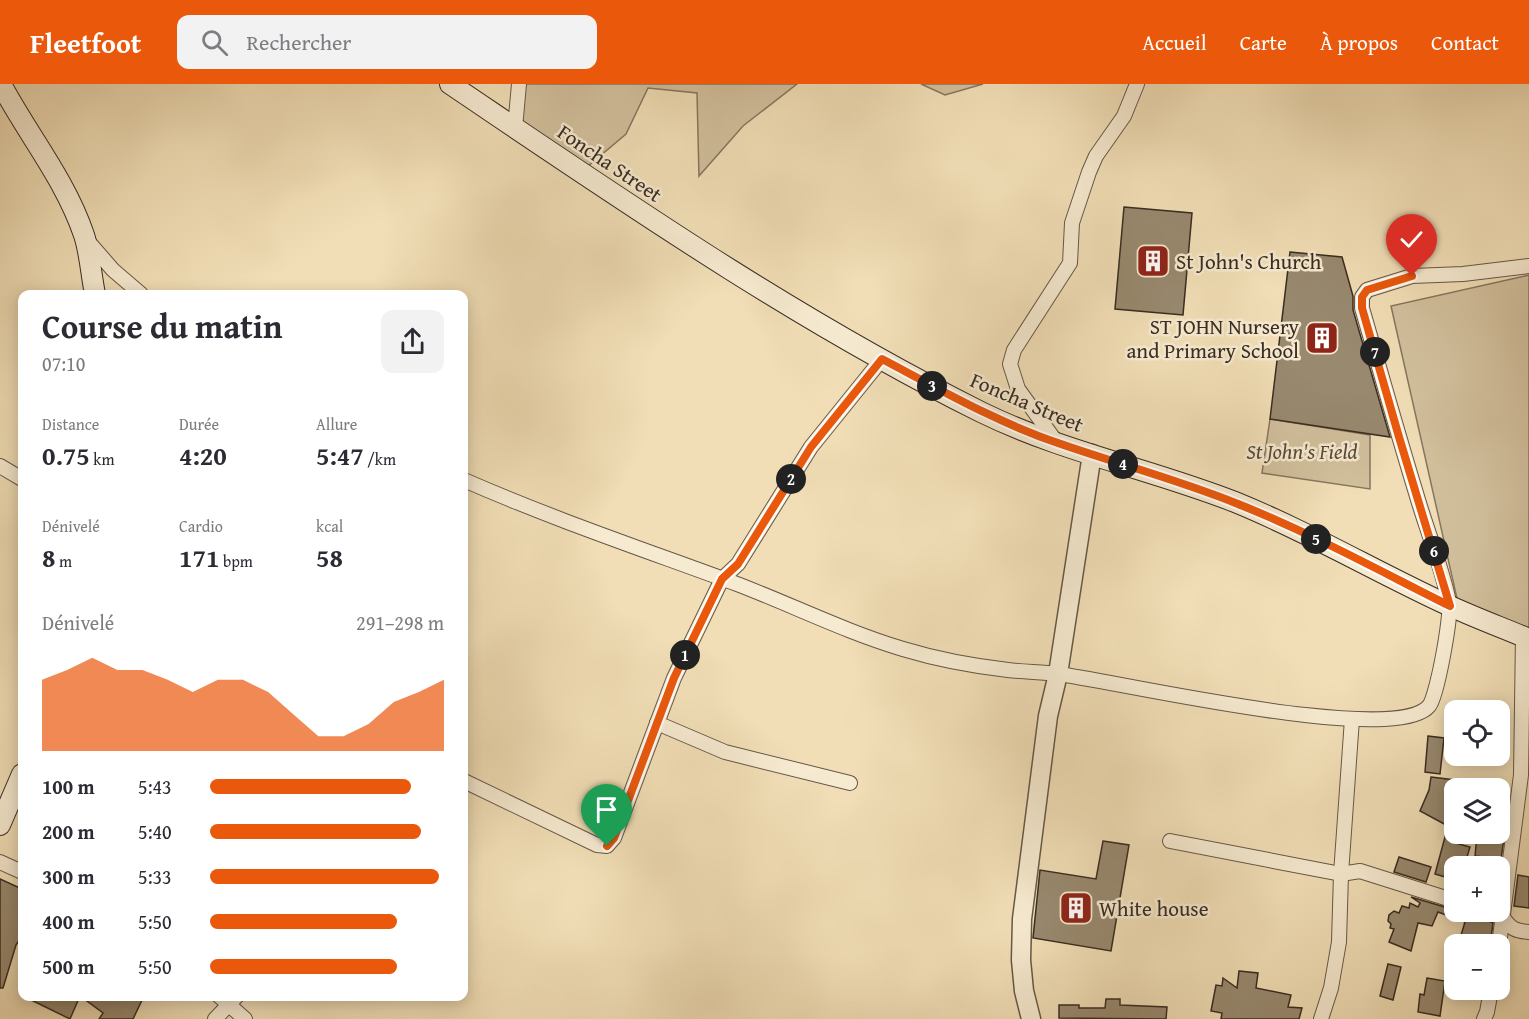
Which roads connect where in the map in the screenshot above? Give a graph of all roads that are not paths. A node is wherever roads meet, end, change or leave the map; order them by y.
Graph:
1 (450, 84) edge
2 (519, 84) edge
3 (1137, 84) edge
4 (2, 88) edge
5 (515, 128) junction
6 (85, 237) junction
7 (1529, 266) edge
8 (94, 290) edge
9 (136, 290) edge
10 (882, 359) junction
11 (1057, 443) junction
12 (1092, 454) junction
13 (0, 466) edge
14 (18, 477) edge
15 (468, 482) edge
16 (722, 579) junction
17 (1450, 606) junction
18 (1526, 638) edge
19 (1058, 674) junction
20 (1352, 719) junction
21 (657, 723) junction
22 (18, 783) edge
23 (468, 783) edge
24 (850, 783) dead end
25 (0, 824) edge
26 (1170, 841) dead end
27 (0, 862) edge
28 (1510, 862) edge
29 (18, 870) edge
30 (1341, 874) junction
31 (1444, 898) edge
32 (1506, 922) edge
33 (1529, 932) edge
34 (1489, 1000) edge
35 (227, 1001) edge
36 (230, 1001) edge
37 (215, 1019) edge
38 (245, 1019) edge
39 (1030, 1019) edge
40 (1321, 1019) edge
41 (1484, 1019) edge

1 - 5 main road, Foncha Street
2 - 5 street
3 - 11 street
4 - 6 main road
5 - 10 main road, Foncha Street
6 - 8 main road
6 - 9 street
7 - 17 street
10 - 11 main road, Foncha Street
10 - 16 street
11 - 12 main road, Foncha Street
12 - 17 main road, Foncha Street
12 - 19 street
13 - 14 street
15 - 16 street
16 - 19 street
16 - 21 street
17 - 18 main road, Foncha Street
17 - 20 street
18 - 28 street
19 - 20 street
19 - 39 street
20 - 30 street
21 - 23 street
21 - 24 street
22 - 25 main road
26 - 30 street
27 - 29 street
30 - 31 street
30 - 40 street
32 - 33 street
34 - 41 street
35 - 37 street
36 - 38 street

